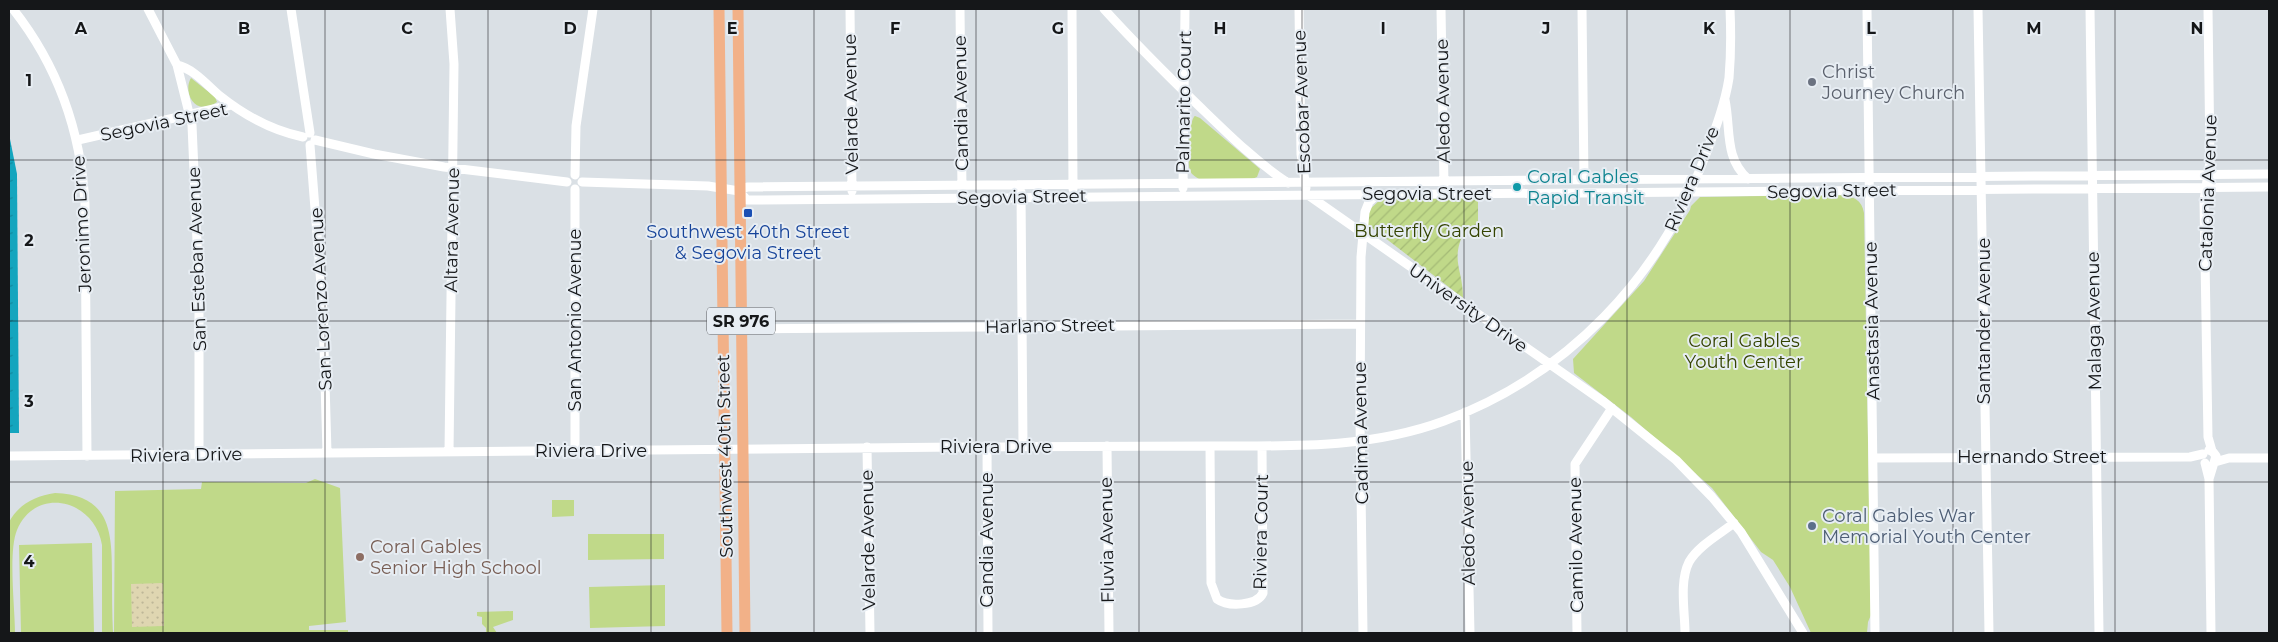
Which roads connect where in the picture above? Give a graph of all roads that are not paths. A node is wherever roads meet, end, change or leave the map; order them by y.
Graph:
1 (13, 9) edge
2 (148, 9) edge
3 (291, 9) edge
4 (450, 9) edge
5 (592, 9) edge
6 (719, 9) edge
7 (738, 9) edge
8 (850, 9) edge
9 (960, 9) edge
10 (1072, 9) edge
11 (1104, 9) edge
12 (1185, 9) edge
13 (1299, 9) edge
14 (1441, 9) edge
15 (1582, 9) edge
16 (1730, 9) edge
17 (1866, 9) edge
18 (1978, 9) edge
19 (2090, 9) edge
20 (2208, 9) edge
21 (176, 65) junction
22 (1185, 93) junction
23 (1724, 100) junction
24 (231, 105) junction
25 (191, 115) junction
26 (310, 139) junction
27 (78, 140) junction
28 (453, 168) junction
29 (2208, 174) junction
30 (2269, 174) edge
31 (575, 175) junction
32 (1982, 176) junction
33 (2093, 176) junction
34 (1870, 178) junction
35 (1696, 179) junction
36 (1748, 179) junction
37 (1584, 180) junction
38 (567, 182) junction
39 (582, 182) junction
40 (1288, 182) junction
41 (1304, 182) junction
42 (1444, 182) junction
43 (1183, 183) junction
44 (1073, 184) junction
45 (1021, 185) junction
46 (852, 186) junction
47 (962, 186) junction
48 (2206, 187) junction
49 (2269, 187) edge
50 (721, 188) junction
51 (2093, 188) junction
52 (575, 189) junction
53 (1870, 190) junction
54 (1982, 190) junction
55 (739, 191) junction
56 (1690, 192) junction
57 (1378, 194) junction
58 (1444, 194) junction
59 (1308, 195) junction
60 (1183, 196) junction
61 (962, 197) junction
62 (1021, 197) junction
63 (1073, 197) junction
64 (852, 198) junction
65 (1363, 234) junction
66 (1360, 324) junction
67 (1022, 326) junction
68 (741, 329) junction
69 (1550, 365) junction
70 (1612, 408) junction
71 (1465, 412) junction
72 (1360, 442) junction
73 (987, 446) junction
74 (1023, 446) junction
75 (1107, 446) junction
76 (1210, 446) junction
77 (1262, 446) junction
78 (867, 447) junction
79 (725, 449) junction
80 (742, 449) junction
81 (575, 450) junction
82 (449, 452) junction
83 (327, 453) junction
84 (199, 454) junction
85 (9, 456) edge
86 (87, 456) junction
87 (1985, 456) junction
88 (2096, 457) junction
89 (1874, 458) junction
90 (2209, 458) junction
91 (2269, 458) edge
92 (1734, 523) junction
93 (727, 633) edge
94 (745, 633) edge
95 (870, 633) edge
96 (988, 633) edge
97 (1109, 633) edge
98 (1363, 633) edge
99 (1470, 633) edge
100 (1577, 633) edge
101 (1685, 633) edge
102 (1803, 633) edge
103 (1876, 633) edge
104 (1989, 633) edge
105 (2099, 633) edge
106 (2211, 633) edge

1 - 27 street, Jeronimo Drive
2 - 21 street, San Esteban Avenue
3 - 26 street, San Lorenzo Avenue
4 - 28 street, Altara Avenue
5 - 31 street
6 - 50 main road, Southwest 40th Street / SR 976
7 - 55 main road, Southwest 40th Street / SR 976
8 - 46 street, Velarde Avenue
9 - 47 street, Candia Avenue
10 - 44 street
11 - 22 street, University Drive
12 - 22 street, Palmarito Court
13 - 41 street, Escobar Avenue
14 - 42 street, Aledo Avenue
15 - 37 street
16 - 23 street, Riviera Drive
17 - 34 street, Anastasia Avenue
18 - 32 street, Santander Avenue
19 - 33 street, Malaga Avenue
20 - 29 street, Catalonia Avenue
21 - 24 street
21 - 25 street, San Esteban Avenue
22 - 40 street, University Drive
22 - 43 street, Palmarito Court
23 - 35 street, Riviera Drive
23 - 36 street
24 - 25 street, Segovia Street
24 - 26 street, Segovia Street
25 - 27 street, Segovia Street
25 - 84 street, San Esteban Avenue
26 - 28 street, Segovia Street
26 - 83 street, San Lorenzo Avenue
27 - 86 street, Jeronimo Drive
28 - 38 street, Segovia Street
28 - 82 street, Altara Avenue
29 - 30 street, Segovia Street
29 - 33 street, Segovia Street
29 - 48 street, Catalonia Avenue
31 - 38 street
31 - 39 street
32 - 33 street, Segovia Street
32 - 34 street, Segovia Street
32 - 54 street, Santander Avenue
33 - 51 street, Malaga Avenue
34 - 36 street, Segovia Street
34 - 53 street, Anastasia Avenue
35 - 36 street, Segovia Street
35 - 37 street, Segovia Street
35 - 56 street, Riviera Drive
37 - 42 street, Segovia Street
38 - 52 street
39 - 50 street, Segovia Street
39 - 52 street
40 - 41 street, Segovia Street
40 - 43 street, Segovia Street
40 - 59 street, University Drive
41 - 42 street, Segovia Street
41 - 59 street, Escobar Avenue
42 - 58 street, Aledo Avenue
43 - 44 street, Segovia Street
43 - 60 street, Palmarito Court
44 - 45 street, Segovia Street
44 - 63 street
45 - 47 street, Segovia Street
45 - 62 street
46 - 47 street, Segovia Street
46 - 55 street, Segovia Street
46 - 64 street, Velarde Avenue
47 - 61 street, Candia Avenue
48 - 49 street, Segovia Street
48 - 51 street, Segovia Street
48 - 90 street, Catalonia Avenue
50 - 55 street, Segovia Street
50 - 79 main road, Southwest 40th Street / SR 976
51 - 54 street, Segovia Street
51 - 88 street, Malaga Avenue
52 - 81 street, San Antonio Avenue
53 - 54 street, Segovia Street
53 - 56 street, Segovia Street
53 - 89 street, Anastasia Avenue
54 - 87 street, Santander Avenue
55 - 64 street, Segovia Street
55 - 68 main road, Southwest 40th Street / SR 976
56 - 58 street, Segovia Street
56 - 69 street, Riviera Drive
57 - 58 street, Segovia Street
57 - 59 street, Segovia Street
57 - 65 street, Cadima Avenue
59 - 60 street, Segovia Street
59 - 65 street, University Drive
60 - 63 street, Segovia Street
61 - 62 street, Segovia Street
61 - 64 street, Segovia Street
62 - 63 street, Segovia Street
62 - 67 street
65 - 66 street, Cadima Avenue
65 - 69 street, University Drive
66 - 67 street, Harlano Street
66 - 72 street, Cadima Avenue
67 - 68 street, Harlano Street
67 - 74 street
68 - 80 main road, Southwest 40th Street / SR 976
69 - 70 street, University Drive
69 - 71 street, Riviera Drive
70 - 92 street, University Drive
70 - 100 street, Camilo Avenue
71 - 72 street, Riviera Drive
71 - 99 street, Aledo Avenue
72 - 77 street, Riviera Drive
72 - 98 street, Cadima Avenue
73 - 74 street, Riviera Drive
73 - 78 street, Riviera Drive
73 - 96 street, Candia Avenue
74 - 75 street, Riviera Drive
75 - 76 street, Riviera Drive
75 - 97 street, Fluvia Avenue
76 - 77 street, Riviera Drive
76 - 77 street, Riviera Court
78 - 80 street, Riviera Drive
78 - 95 street, Velarde Avenue
79 - 80 street, Riviera Drive
79 - 81 street, Riviera Drive
79 - 93 main road, Southwest 40th Street / SR 976
80 - 94 main road, Southwest 40th Street / SR 976
81 - 82 street, Riviera Drive
82 - 83 street, Riviera Drive
83 - 84 street, Riviera Drive
84 - 86 street, Riviera Drive
85 - 86 street, Riviera Drive
87 - 88 street, Hernando Street
87 - 89 street, Hernando Street
87 - 104 street, Santander Avenue
88 - 90 street, Hernando Street
88 - 105 street, Malaga Avenue
89 - 103 street, Anastasia Avenue
90 - 91 street, Hernando Street
90 - 106 street, Catalonia Avenue
92 - 101 street
92 - 102 street, University Drive

